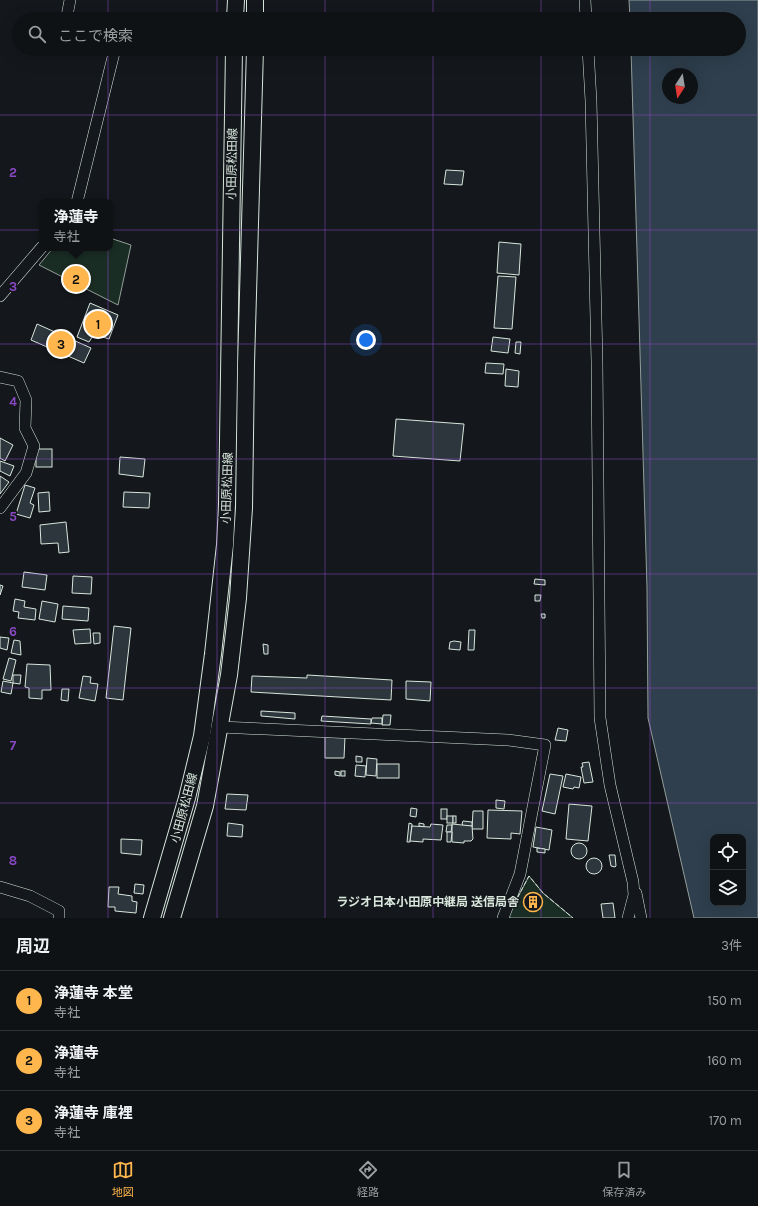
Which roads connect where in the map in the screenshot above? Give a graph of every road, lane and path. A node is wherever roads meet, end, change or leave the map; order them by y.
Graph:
1 (70, 0) edge
2 (236, 0) edge
3 (255, 0) edge
4 (585, 0) edge
5 (68, 12) edge
6 (235, 12) edge
7 (255, 12) edge
8 (586, 12) edge
9 (113, 56) edge
10 (234, 56) edge
11 (255, 56) edge
12 (588, 56) edge
13 (78, 199) edge
14 (39, 250) edge
15 (0, 296) edge
16 (0, 377) edge
17 (0, 508) edge
18 (220, 727) junction
19 (633, 882) junction
20 (0, 887) edge
21 (59, 918) edge
22 (152, 918) edge
23 (172, 918) edge
24 (503, 918) edge
25 (628, 918) edge
26 (641, 918) edge

1 - 5 street
2 - 6 main road
3 - 7 main road
4 - 8 street
9 - 13 street
10 - 22 main road, 小田原松田線
11 - 18 main road, 小田原松田線
12 - 19 street
14 - 15 street
16 - 17 street
18 - 23 main road, 小田原松田線
18 - 24 street
19 - 25 street
19 - 26 street
20 - 21 street

